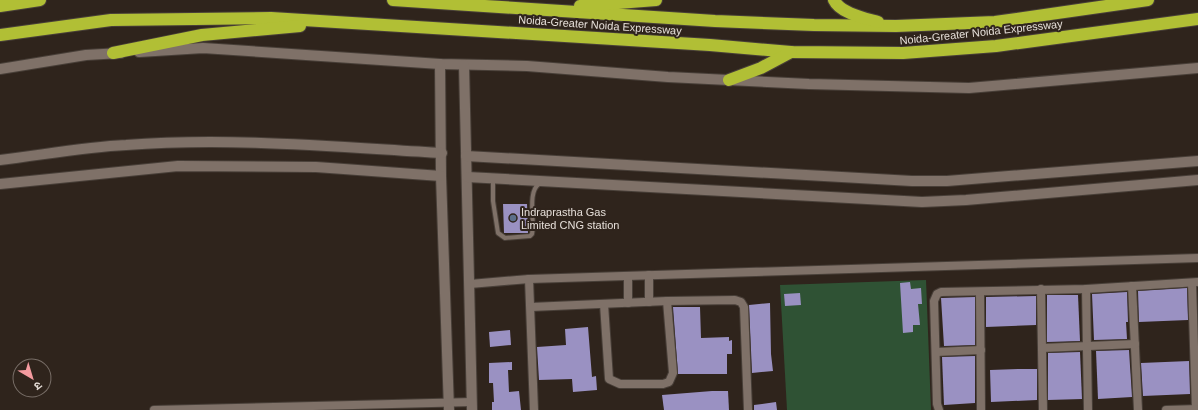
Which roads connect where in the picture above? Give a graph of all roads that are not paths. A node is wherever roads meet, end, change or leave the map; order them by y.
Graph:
1 (40, 0) edge
2 (393, 0) edge
3 (656, 0) edge
4 (834, 0) edge
5 (1148, 0) edge
6 (0, 6) edge
7 (546, 10) junction
8 (1198, 19) edge
9 (337, 22) junction
10 (896, 26) junction
11 (0, 35) edge
12 (791, 52) junction
13 (114, 53) junction
14 (440, 64) junction
15 (464, 65) junction
16 (1198, 68) edge
17 (0, 69) edge
18 (729, 80) junction
19 (442, 153) junction
20 (466, 156) junction
21 (0, 160) edge
22 (1198, 162) edge
23 (441, 176) junction
24 (467, 177) junction
25 (493, 178) junction
26 (1198, 180) edge
27 (542, 181) junction
28 (0, 184) edge
29 (1198, 258) edge
30 (649, 275) junction
31 (628, 276) junction
32 (529, 279) junction
33 (1195, 282) edge
34 (470, 284) junction
35 (1132, 286) junction
36 (1041, 289) junction
37 (1086, 289) junction
38 (980, 292) junction
39 (667, 301) junction
40 (649, 302) junction
41 (628, 303) junction
42 (604, 304) junction
43 (531, 307) junction
44 (1196, 342) edge
45 (1135, 344) junction
46 (1087, 347) junction
47 (1042, 348) junction
48 (981, 350) junction
49 (936, 352) junction
50 (448, 406) edge
51 (472, 406) edge
52 (397, 407) edge
53 (297, 408) edge
54 (1197, 409) edge
55 (154, 410) edge
56 (534, 410) edge
57 (748, 410) edge
58 (939, 410) edge
59 (982, 410) edge
60 (1043, 410) edge
61 (1088, 410) edge
62 (1138, 410) edge
63 (1166, 410) edge

1 - 6 highway
2 - 7 highway, Noida-Greater Noida Expressway
3 - 7 highway
4 - 10 highway
5 - 10 highway, Noida-Greater Noida Expressway
7 - 10 highway, Noida-Greater Noida Expressway
8 - 12 highway, Noida-Greater Noida Expressway
9 - 11 highway, Noida-Greater Noida Expressway
9 - 12 highway, Noida-Greater Noida Expressway
9 - 13 highway
12 - 18 highway
13 - 14 street
13 - 17 street
14 - 15 street
14 - 19 street
15 - 18 street
15 - 20 street
16 - 18 street
19 - 21 street
19 - 23 street
20 - 22 street
20 - 24 street
23 - 28 street
23 - 50 street
24 - 25 street
24 - 34 street
25 - 27 street
25 - 27 lane
26 - 27 street
29 - 30 street
30 - 31 street
30 - 40 street
31 - 32 street
31 - 41 street
32 - 34 street
32 - 43 street
33 - 35 street
33 - 44 street
34 - 51 street
35 - 37 street
35 - 45 street
36 - 37 street
36 - 38 street
36 - 47 street
37 - 46 street
38 - 48 street
38 - 49 street
39 - 40 street
39 - 42 street
39 - 57 street
40 - 41 street
41 - 42 street
42 - 43 street
43 - 56 street
44 - 54 street
45 - 46 street
45 - 62 street
46 - 47 street
46 - 61 street
47 - 60 street
48 - 49 street
48 - 59 street
49 - 58 street
50 - 51 street
50 - 52 street
52 - 53 street
53 - 55 street
54 - 63 street

